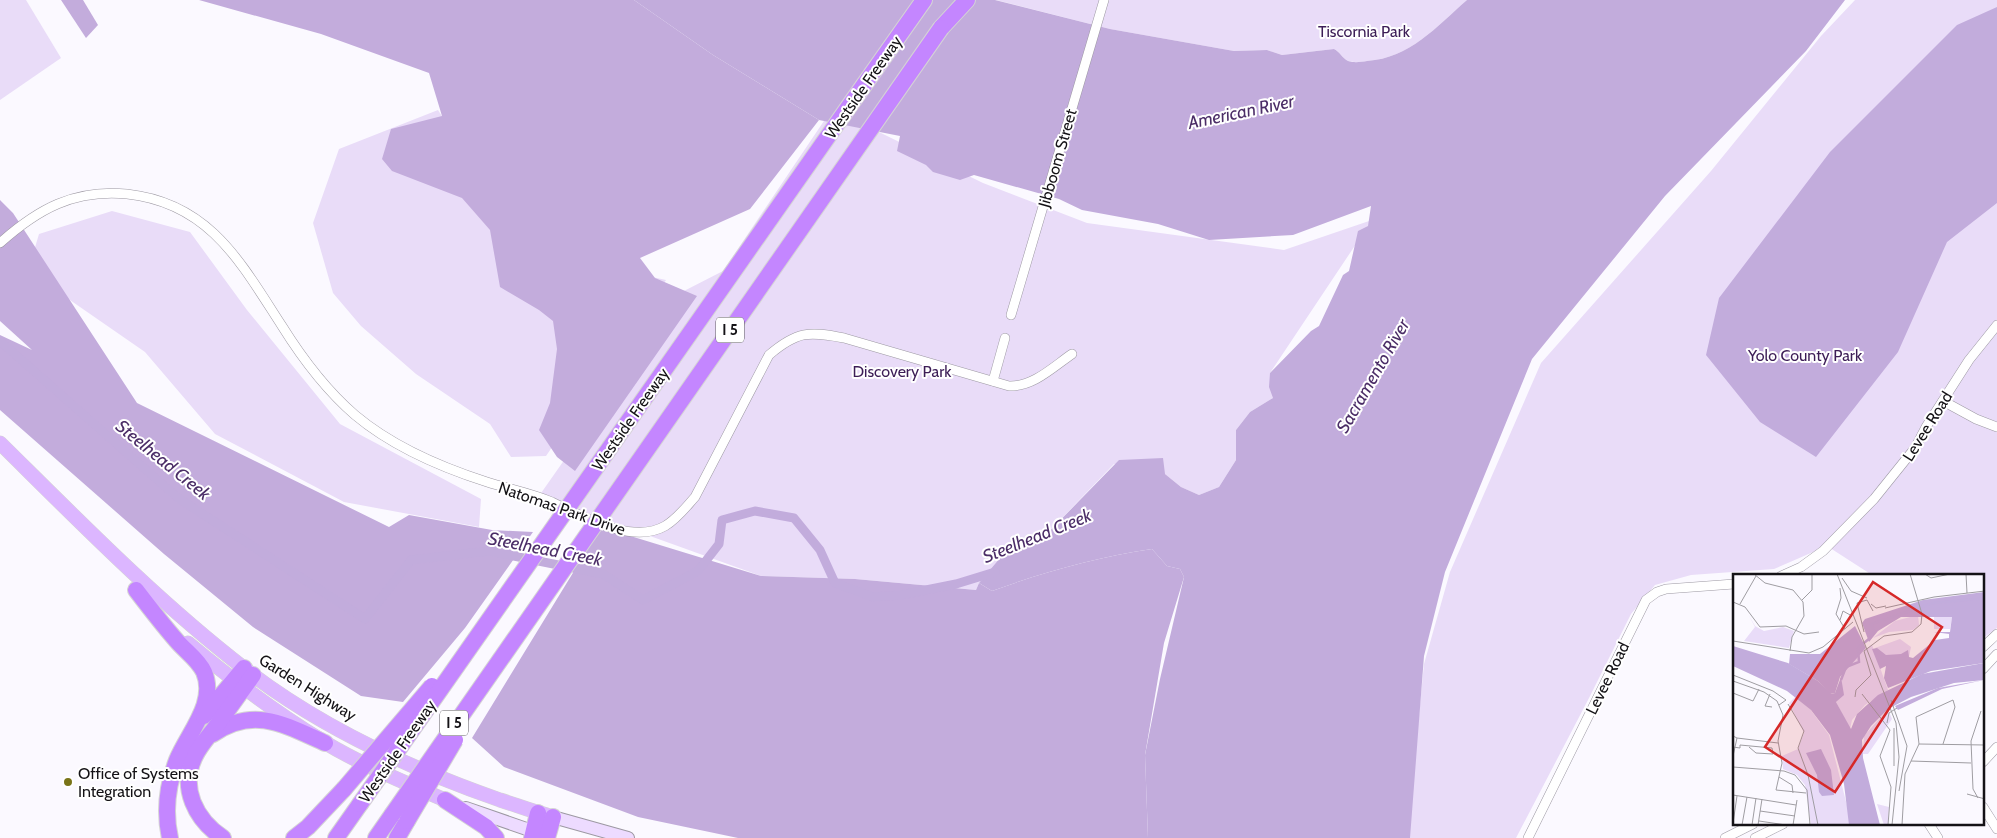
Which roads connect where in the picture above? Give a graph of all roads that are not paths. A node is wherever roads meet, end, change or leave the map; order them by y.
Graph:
1 (915, 0) edge
2 (924, 0) edge
3 (960, 0) edge
4 (967, 0) edge
5 (1104, 0) edge
6 (941, 28) junction
7 (864, 85) junction
8 (0, 243) edge
9 (1011, 315) dead end
10 (1997, 325) edge
11 (1005, 338) dead end
12 (1072, 354) dead end
13 (993, 381) junction
14 (1943, 401) junction
15 (1997, 427) edge
16 (0, 443) edge
17 (28, 470) junction
18 (1785, 574) edge
19 (1733, 584) edge
20 (136, 590) junction
21 (1997, 634) edge
22 (479, 635) junction
23 (1984, 646) edge
24 (1997, 654) edge
25 (1984, 668) edge
26 (244, 678) junction
27 (194, 728) junction
28 (206, 740) junction
29 (325, 743) junction
30 (1997, 747) edge
31 (1984, 761) edge
32 (445, 800) junction
33 (1984, 809) edge
34 (545, 815) junction
35 (399, 818) junction
36 (1749, 826) edge
37 (1779, 826) edge
38 (1930, 826) edge
39 (1997, 829) edge
40 (543, 836) edge
41 (170, 838) edge
42 (223, 838) edge
43 (294, 838) edge
44 (336, 838) edge
45 (376, 838) edge
46 (397, 838) edge
47 (496, 838) edge
48 (628, 838) edge
49 (1528, 838) edge
50 (1725, 838) edge
51 (1755, 838) edge
52 (1938, 838) edge

1 - 7 highway
2 - 7 highway, Westside Freeway / I 5
3 - 6 highway, Westside Freeway / I 5
4 - 6 highway
5 - 9 street, Jibboom Street
6 - 35 highway, Westside Freeway / I 5, bridge
7 - 22 highway, Westside Freeway / I 5, bridge
8 - 13 street, Natomas Park Drive
10 - 14 street, Levee Road
11 - 13 street
12 - 13 street, Natomas Park Drive
14 - 15 street
14 - 18 street, Levee Road
16 - 17 main road, Garden Highway
17 - 20 main road, Garden Highway
17 - 26 main road, Garden Highway
19 - 49 street, Levee Road
20 - 26 main road, Garden Highway
20 - 27 highway
21 - 23 street
22 - 43 highway, bridge
22 - 44 highway, Westside Freeway / I 5, bridge
24 - 25 street
26 - 27 highway
26 - 28 highway
26 - 29 main road, Garden Highway
26 - 34 main road, Garden Highway
27 - 41 highway
28 - 29 highway
28 - 42 highway
29 - 32 main road, Garden Highway
30 - 31 street
32 - 40 main road, Garden Highway
32 - 47 highway
33 - 39 street
34 - 40 highway
34 - 48 main road, Garden Highway
35 - 45 highway, Westside Freeway / I 5
35 - 46 highway
36 - 50 street
37 - 51 street
38 - 52 street

